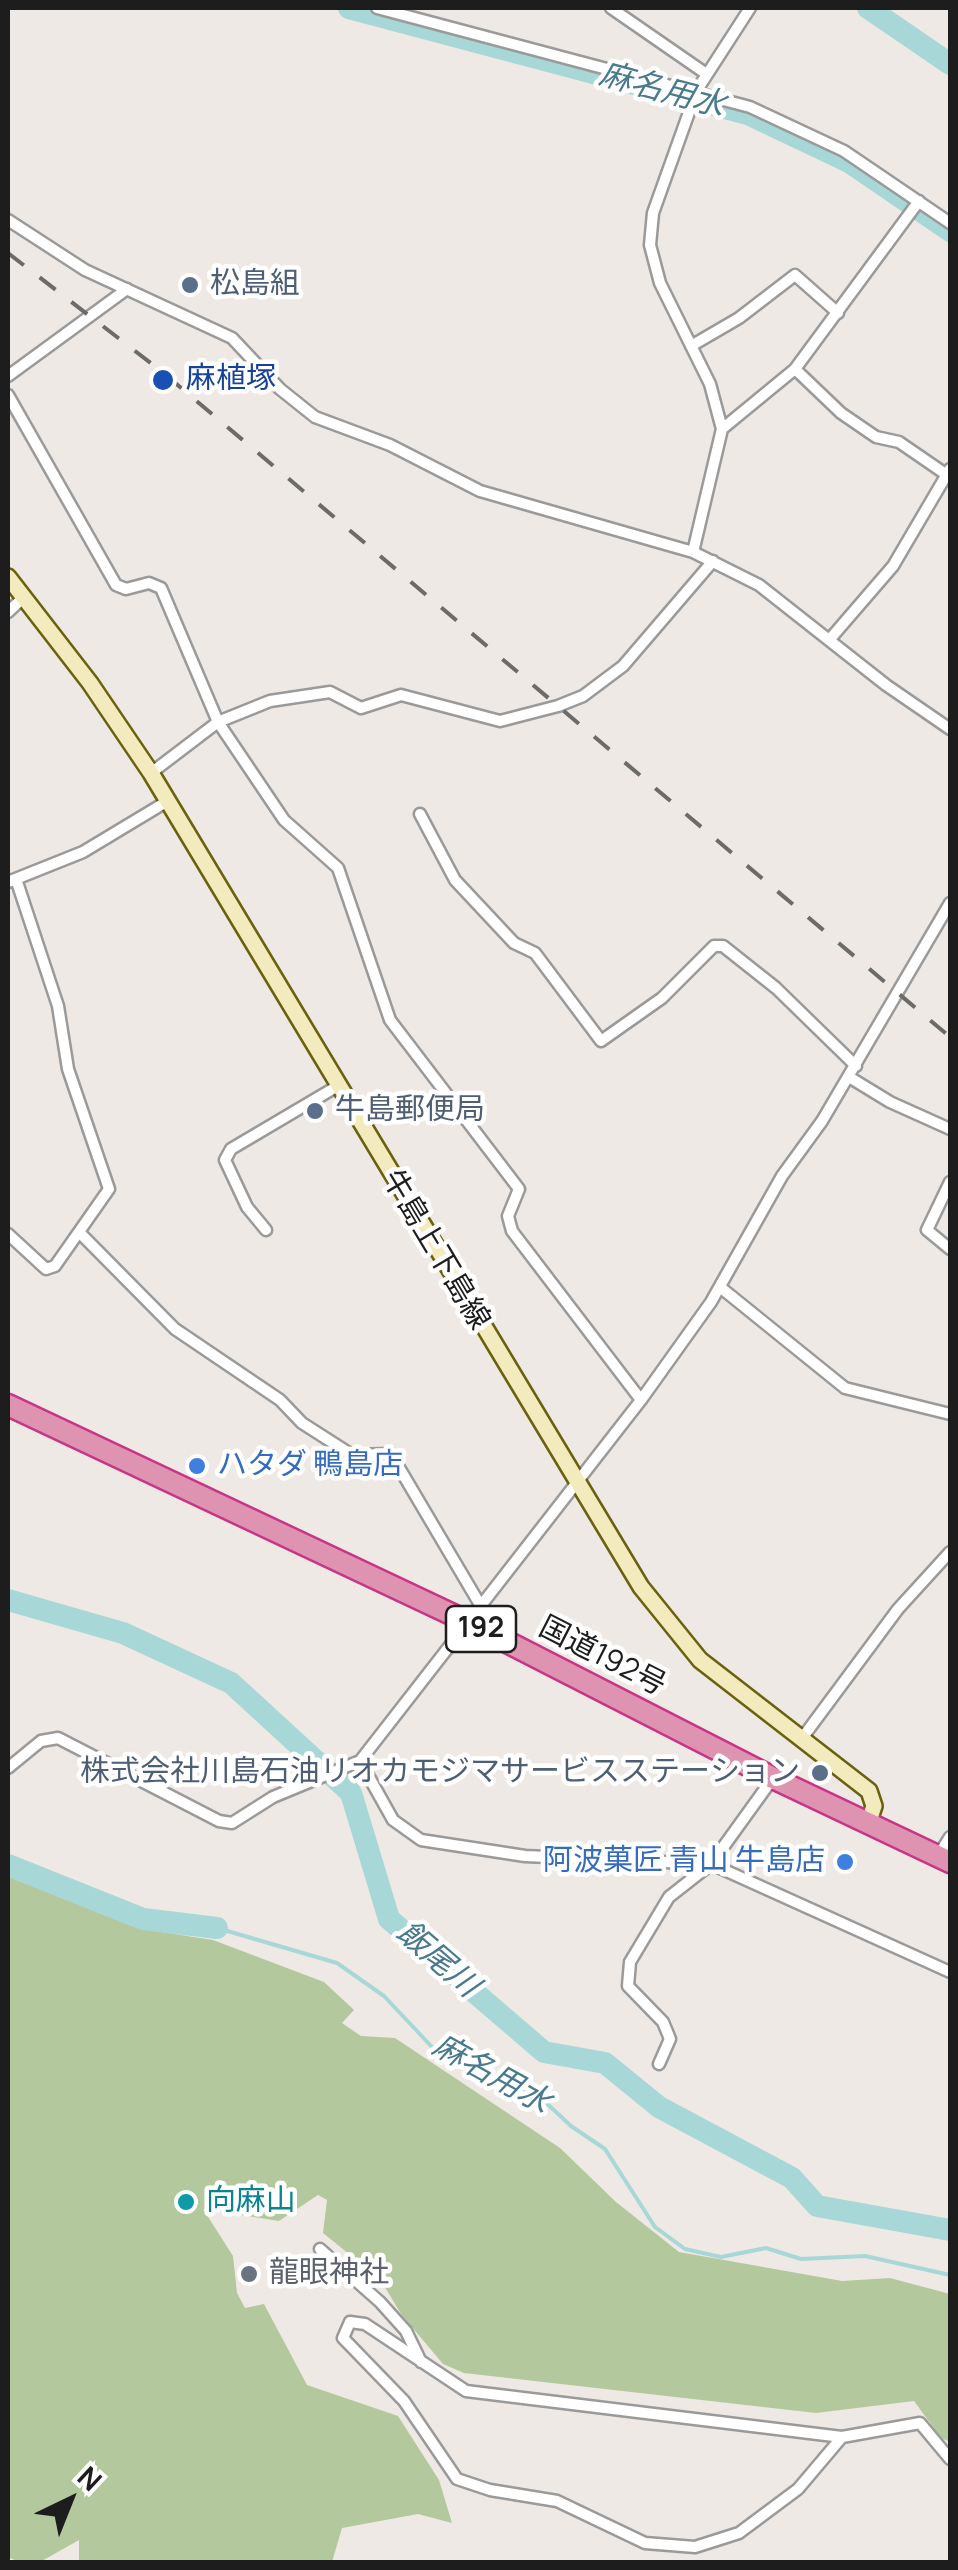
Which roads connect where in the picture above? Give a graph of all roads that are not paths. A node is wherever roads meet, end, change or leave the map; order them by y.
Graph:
1 (377, 8) edge
2 (611, 8) edge
3 (750, 8) edge
4 (705, 73) junction
5 (695, 96) junction
6 (916, 205) junction
7 (8, 220) edge
8 (950, 223) edge
9 (127, 289) junction
10 (838, 313) junction
11 (691, 346) junction
12 (796, 369) junction
13 (8, 376) edge
14 (8, 396) edge
15 (722, 428) junction
16 (948, 472) edge
17 (693, 552) junction
18 (713, 561) junction
19 (8, 577) edge
20 (24, 597) junction
21 (8, 612) edge
22 (830, 639) junction
23 (218, 722) junction
24 (950, 729) edge
25 (151, 774) junction
26 (166, 802) junction
27 (420, 814) dead end
28 (12, 881) edge
29 (950, 902) edge
30 (856, 1066) junction
31 (849, 1077) junction
32 (336, 1087) junction
33 (950, 1129) edge
34 (950, 1182) edge
35 (266, 1230) dead end
36 (79, 1232) junction
37 (8, 1234) edge
38 (950, 1249) edge
39 (720, 1287) junction
40 (642, 1400) junction
41 (8, 1405) edge
42 (950, 1414) edge
43 (578, 1483) junction
44 (950, 1552) edge
45 (475, 1615) junction
46 (803, 1737) junction
47 (355, 1761) junction
48 (8, 1768) edge
49 (773, 1778) junction
50 (868, 1824) junction
51 (950, 1838) edge
52 (944, 1859) edge
53 (711, 1864) junction
54 (950, 1972) edge
55 (659, 2064) dead end
56 (320, 2249) dead end
57 (421, 2362) junction
58 (842, 2438) junction
59 (950, 2458) edge

1 - 5 street
2 - 4 street
3 - 4 street
4 - 5 street
5 - 6 street
5 - 11 street
6 - 8 street
6 - 10 street
7 - 9 street
9 - 13 street
9 - 17 street
10 - 11 street
10 - 12 street
11 - 15 street
12 - 15 street
12 - 16 street
14 - 23 street
15 - 17 street
16 - 22 street
17 - 18 street
18 - 22 street
18 - 23 street
19 - 20 main road, 牛島上下島線
20 - 21 street
20 - 25 main road, 牛島上下島線
22 - 24 street
23 - 25 street
23 - 40 street
25 - 26 main road, 牛島上下島線
26 - 28 street
26 - 32 main road, 牛島上下島線
27 - 30 street
28 - 36 street
29 - 30 street
30 - 31 street
31 - 33 street
31 - 39 street
32 - 35 street
32 - 43 main road, 牛島上下島線
34 - 38 street
36 - 37 street
36 - 45 street
39 - 40 street
39 - 42 street
40 - 43 street
41 - 45 highway, 国道192号 / 192
43 - 45 street
43 - 46 main road, 牛島上下島線
44 - 46 street
45 - 47 street
45 - 49 highway, 国道192号 / 192
46 - 50 main road, 牛島上下島線
47 - 48 street
47 - 53 street
49 - 50 highway, 国道192号 / 192
49 - 53 street
50 - 52 highway, 国道192号 / 192
51 - 52 street
53 - 54 street
53 - 55 street
56 - 57 street
57 - 58 street
57 - 58 street
58 - 59 street

